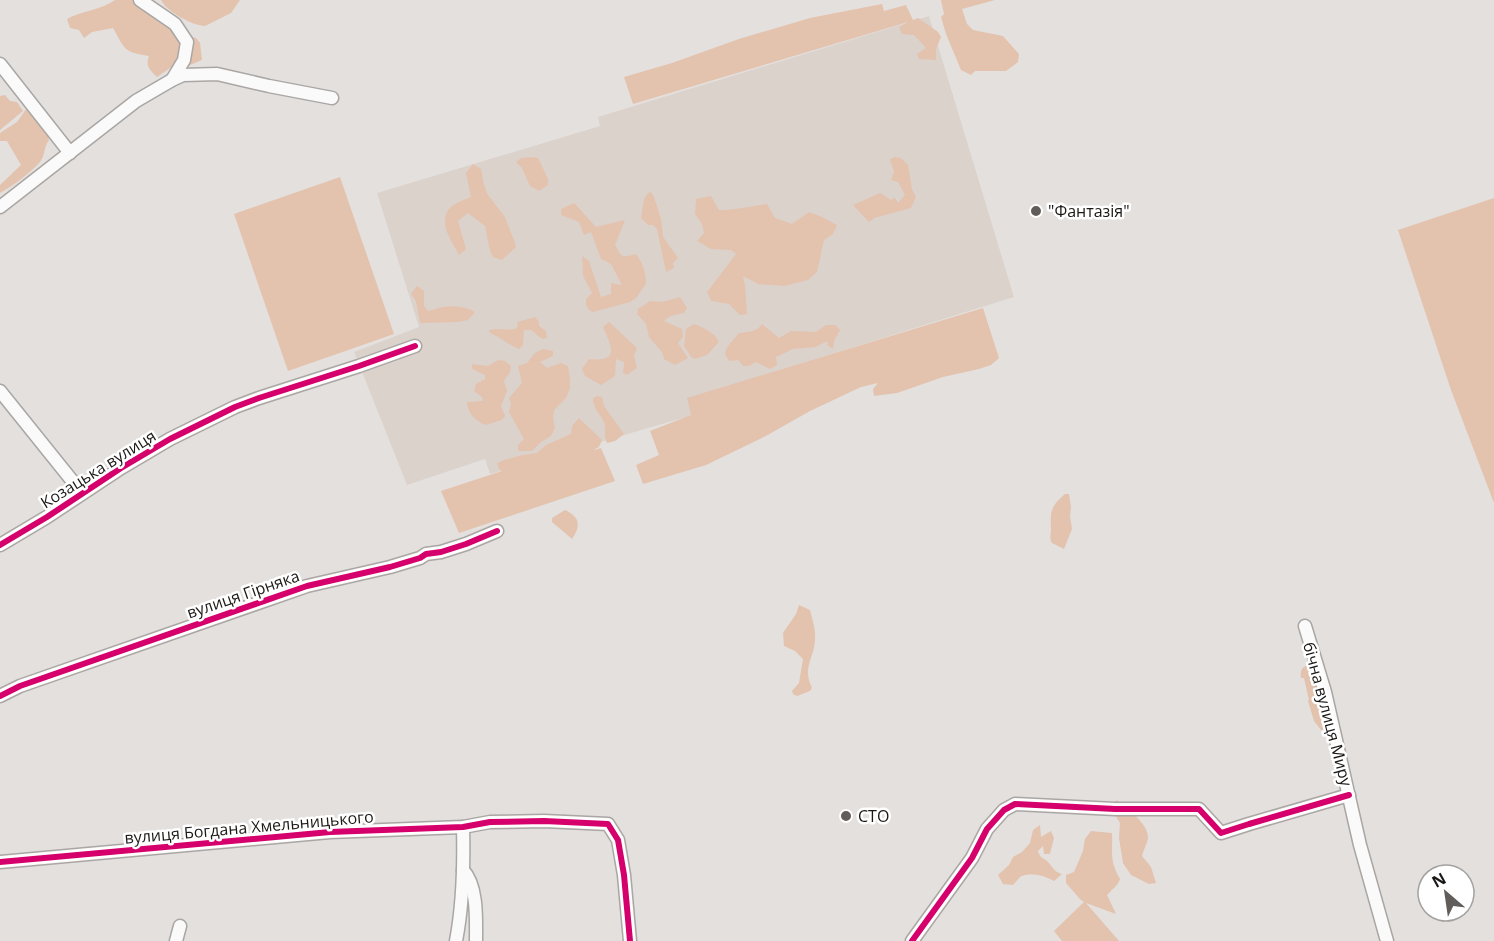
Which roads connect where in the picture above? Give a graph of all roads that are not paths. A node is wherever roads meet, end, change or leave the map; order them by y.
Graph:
1 (140, 0) edge
2 (0, 64) edge
3 (172, 80) junction
4 (332, 98) dead end
5 (70, 153) junction
6 (0, 207) edge
7 (415, 346) dead end
8 (0, 391) edge
9 (82, 494) junction
10 (497, 531) dead end
11 (0, 545) edge
12 (1305, 626) dead end
13 (0, 696) edge
14 (1349, 795) junction
15 (463, 827) junction
16 (0, 862) edge
17 (463, 870) junction
18 (180, 926) dead end
19 (176, 941) edge
20 (456, 941) edge
21 (476, 941) edge
22 (630, 941) edge
23 (912, 941) edge
24 (1387, 941) edge

1 - 3 street
2 - 5 street
3 - 4 street
3 - 5 street
5 - 6 street
7 - 9 street, Козацька вулиця
8 - 9 street
9 - 11 street, Козацька вулиця
10 - 13 street, вулиця Гірняка
12 - 14 street, бічна вулиця Миру
14 - 23 street
14 - 24 street, бічна вулиця Миру
15 - 16 street, вулиця Богдана Хмельницького
15 - 17 street
15 - 22 street, вулиця Богдана Хмельницького
17 - 20 street
17 - 21 street
18 - 19 street

